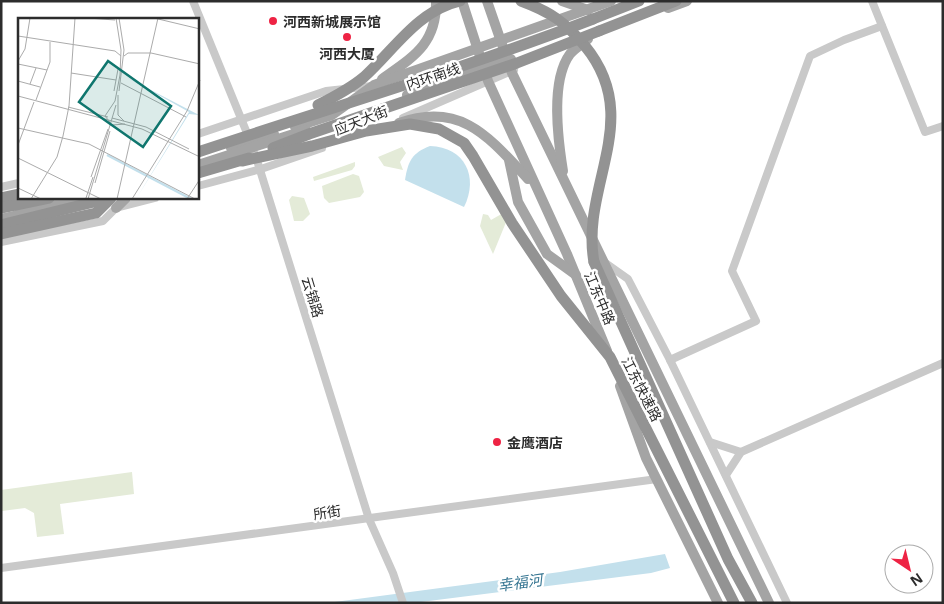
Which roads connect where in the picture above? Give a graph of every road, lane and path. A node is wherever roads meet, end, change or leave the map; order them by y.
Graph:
1 (193, 1) edge
2 (436, 1) edge
3 (461, 1) edge
4 (488, 1) edge
5 (522, 1) edge
6 (562, 1) edge
7 (611, 1) edge
8 (639, 1) edge
9 (676, 1) edge
10 (687, 1) edge
11 (872, 1) edge
12 (588, 10) junction
13 (882, 26) junction
14 (592, 36) junction
15 (500, 42) junction
16 (477, 50) junction
17 (524, 57) junction
18 (507, 60) junction
19 (484, 68) junction
20 (512, 73) junction
21 (488, 82) junction
22 (374, 85) junction
23 (242, 119) junction
24 (943, 126) edge
25 (259, 131) junction
26 (370, 133) junction
27 (199, 134) edge
28 (252, 145) junction
29 (199, 152) edge
30 (199, 159) edge
31 (509, 159) junction
32 (242, 161) junction
33 (199, 165) edge
34 (199, 169) edge
35 (261, 169) junction
36 (199, 173) edge
37 (564, 180) junction
38 (18, 183) edge
39 (534, 185) junction
40 (199, 186) edge
41 (1, 187) edge
42 (18, 194) edge
43 (1, 198) edge
44 (44, 199) edge
45 (68, 199) edge
46 (84, 199) edge
47 (141, 199) edge
48 (112, 201) edge
49 (1, 208) edge
50 (1, 215) edge
51 (1, 219) edge
52 (1, 225) edge
53 (1, 234) edge
54 (1, 242) edge
55 (599, 262) junction
56 (576, 275) junction
57 (670, 360) junction
58 (943, 363) edge
59 (710, 442) junction
60 (741, 452) junction
61 (726, 474) junction
62 (657, 479) junction
63 (369, 519) junction
64 (1, 568) edge
65 (403, 603) edge
66 (718, 603) edge
67 (734, 603) edge
68 (752, 603) edge
69 (769, 603) edge
70 (787, 603) edge

1 - 23 street, 云锦路
2 - 22 main road
3 - 16 main road, 江东中路
3 - 25 highway, bridge
4 - 15 main road, 江东中路
5 - 55 highway, 江东快速路, bridge
6 - 12 main road
7 - 12 main road, 应天大街
8 - 25 highway, 内环南线, bridge
9 - 32 highway, 内环南线, bridge
10 - 14 main road, 应天大街
11 - 13 street
12 - 15 main road, 应天大街
13 - 24 street
13 - 57 street
14 - 17 main road, 应天大街
14 - 37 main road
15 - 16 main road, 应天大街
15 - 18 main road, 江东中路
16 - 19 main road, 江东中路
16 - 22 main road, 应天大街
17 - 18 main road, 应天大街
17 - 20 street
18 - 19 main road, 应天大街
18 - 20 main road, 江东中路
19 - 21 main road, 江东中路
19 - 28 main road, 应天大街
20 - 21 street, 应天大街
20 - 37 main road, 江东中路
21 - 26 street, 应天大街
21 - 39 main road, 江东中路
22 - 23 street, 应天大街
22 - 28 main road, 应天大街
23 - 27 street, 应天大街
23 - 28 street, 云锦路
25 - 29 highway, 内环南线, bridge
26 - 31 main road
26 - 35 street, 应天大街
28 - 30 main road, 应天大街
28 - 33 main road, 应天大街
28 - 34 main road
28 - 35 street, 云锦路
31 - 39 main road
31 - 56 main road
32 - 36 highway, 内环南线, bridge
32 - 67 highway, 江东快速路, bridge
35 - 40 street, 应天大街
35 - 63 street, 云锦路
37 - 55 main road, 江东中路
38 - 41 street
39 - 56 main road, 江东中路
42 - 43 highway
44 - 49 highway
45 - 50 main road
46 - 51 main road
47 - 48 street
48 - 52 highway
48 - 53 highway
48 - 54 street
55 - 57 street, 江东中路
55 - 68 highway, 江东快速路
55 - 69 main road, 江东中路
56 - 62 main road, 江东中路
57 - 59 street, 江东中路
58 - 60 street
59 - 60 street
59 - 61 street, 江东中路
60 - 61 street
61 - 70 street, 江东中路
62 - 63 street, 所街
62 - 66 main road, 江东中路
63 - 64 street, 所街
63 - 65 street, 云锦路

